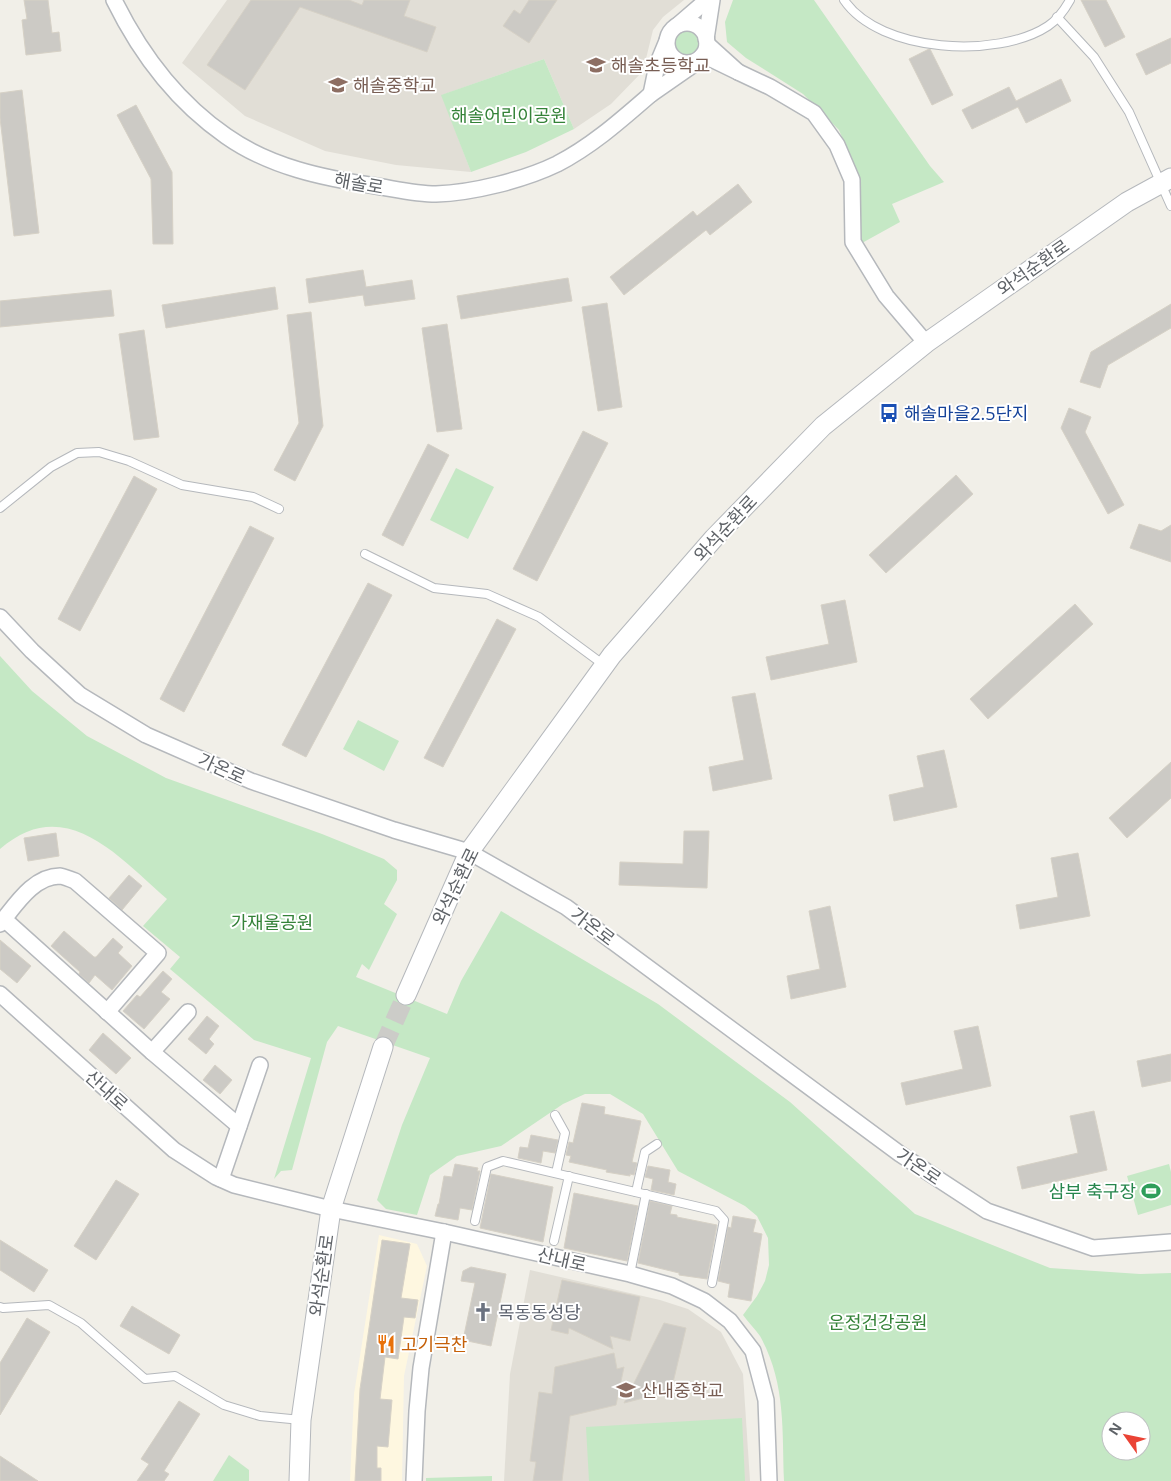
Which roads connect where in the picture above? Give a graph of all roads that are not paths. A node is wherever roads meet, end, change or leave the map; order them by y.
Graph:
1 (114, 0) edge
2 (707, 0) edge
3 (712, 0) edge
4 (844, 0) edge
5 (1070, 0) edge
6 (1057, 17) junction
7 (678, 25) junction
8 (667, 41) junction
9 (705, 46) junction
10 (651, 94) junction
11 (1166, 180) edge
12 (1171, 206) edge
13 (926, 343) junction
14 (0, 508) edge
15 (279, 509) dead end
16 (366, 554) dead end
17 (0, 617) edge
18 (604, 665) junction
19 (469, 852) junction
20 (2, 922) edge
21 (0, 994) edge
22 (406, 995) tunnel mouth
23 (107, 1012) junction
24 (188, 1012) dead end
25 (383, 1046) tunnel mouth
26 (152, 1052) junction
27 (260, 1065) dead end
28 (555, 1116) dead end
29 (239, 1126) junction
30 (657, 1144) dead end
31 (556, 1173) junction
32 (569, 1176) junction
33 (221, 1179) junction
34 (636, 1192) junction
35 (646, 1194) junction
36 (331, 1209) junction
37 (475, 1221) dead end
38 (444, 1232) junction
39 (554, 1241) dead end
40 (1171, 1242) edge
41 (630, 1274) junction
42 (712, 1283) dead end
43 (0, 1307) edge
44 (301, 1420) junction
45 (299, 1481) edge
46 (414, 1481) edge
47 (769, 1481) edge

1 - 10 street, 해솔로
2 - 7 street
3 - 9 street
4 - 6 lane
5 - 6 lane
6 - 11 lane
7 - 8 street
7 - 9 street
8 - 9 street
8 - 10 street
9 - 10 street, 해솔로
9 - 13 street
11 - 12 lane
11 - 13 street, 와석순환로
13 - 18 street, 와석순환로
14 - 15 lane
16 - 18 lane
17 - 19 street, 가온로
18 - 19 street, 와석순환로
19 - 22 street, 와석순환로
19 - 40 street, 가온로
20 - 23 street
20 - 23 street
21 - 33 street, 산내로
23 - 26 street
24 - 26 street
25 - 36 street, 와석순환로
26 - 29 street
27 - 29 street
28 - 31 lane
29 - 33 street
30 - 34 lane
31 - 32 lane
31 - 37 lane
32 - 34 lane
32 - 39 lane
33 - 36 street, 산내로
34 - 35 lane
35 - 41 lane
35 - 42 lane
36 - 38 street, 산내로
36 - 44 street, 와석순환로
38 - 41 street, 산내로
38 - 46 street
41 - 47 street, 산내로
43 - 44 lane
44 - 45 street, 와석순환로

